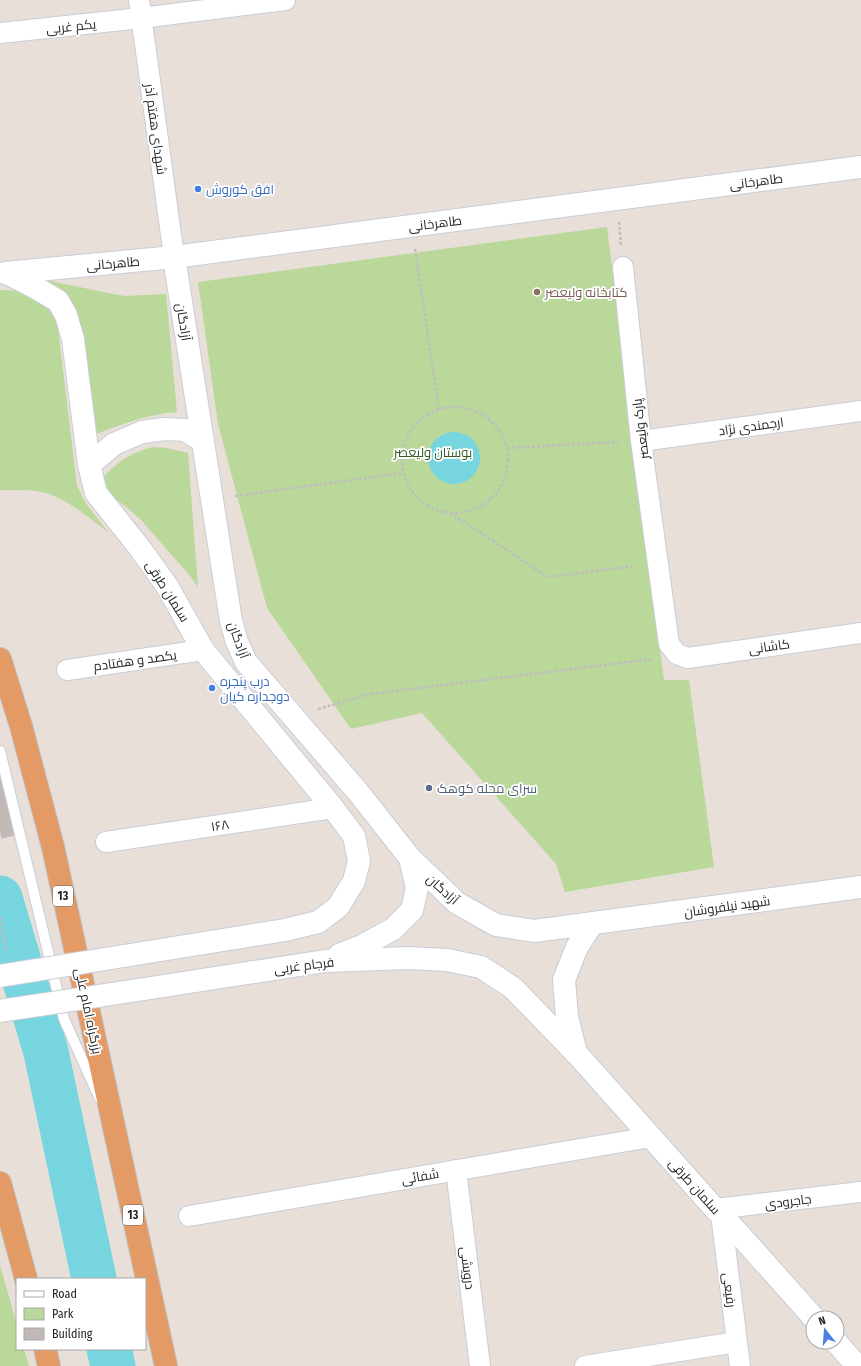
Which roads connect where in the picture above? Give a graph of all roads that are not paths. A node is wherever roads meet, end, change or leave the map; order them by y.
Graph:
1 (285, 0) edge
2 (140, 9) edge
3 (0, 33) edge
4 (861, 167) edge
5 (174, 257) junction
6 (623, 267) road end
7 (4, 273) edge
8 (861, 411) edge
9 (203, 441) junction
10 (641, 441) junction
11 (89, 465) junction
12 (861, 633) edge
13 (202, 650) junction
14 (679, 655) joint
15 (0, 659) edge
16 (67, 670) dead end
17 (0, 751) edge
18 (334, 808) junction
19 (106, 842) dead end
20 (410, 858) junction
21 (861, 887) edge
22 (592, 924) junction
23 (325, 960) junction
24 (6, 975) edge
25 (0, 1011) edge
26 (577, 1054) junction
27 (116, 1136) junction
28 (651, 1136) junction
29 (456, 1170) junction
30 (0, 1183) edge
31 (861, 1192) edge
32 (718, 1212) junction
33 (189, 1216) dead end
34 (26, 1278) edge
35 (150, 1294) junction
36 (807, 1310) edge
37 (737, 1342) junction
38 (45, 1350) edge
39 (843, 1350) edge
40 (49, 1366) edge
41 (166, 1366) edge
42 (176, 1366) edge
43 (480, 1366) edge
44 (585, 1366) edge
45 (740, 1366) edge
46 (857, 1366) edge

1 - 2 street, یکم غربی
2 - 3 street, یکم غربی
2 - 5 street, شهدای هفتم آذر
4 - 5 main road, طاهرخانی
5 - 7 main road, طاهرخانی
5 - 9 main road, آزادگان
6 - 10 street, پارک ولیعصر
7 - 11 main road, سلمان طرقی
8 - 10 street, ارجمندی نژاد
9 - 11 main road
9 - 20 main road, آزادگان
10 - 14 street, پارک ولیعصر
11 - 13 main road, سلمان طرقی
12 - 14 street, کاشانی
13 - 16 street, یکصد و هفتادم
13 - 18 main road, سلمان طرقی
15 - 27 highway, بزرگراه امام علی / 13
17 - 27 lane
18 - 19 street, ۱۶۸
18 - 24 main road, سلمان طرقی, bridge
20 - 22 main road, آزادگان
20 - 23 main road
21 - 22 main road, شهید نیلفروشان
22 - 26 main road
23 - 25 main road, فرجام غربی, bridge
23 - 26 main road, فرجام غربی
26 - 28 main road, سلمان طرقی
27 - 35 highway, بزرگراه امام علی / 13
28 - 29 street, شفائی
28 - 32 main road, سلمان طرقی
29 - 33 street, شفائی
29 - 43 street, درویشی
30 - 34 highway
31 - 32 street, جاجرودی
32 - 36 main road, سلمان طرقی
32 - 37 street, رفیعی
35 - 41 highway, بزرگراه امام علی / 13
35 - 42 highway
37 - 44 street
37 - 45 street, رفیعی
38 - 40 highway
39 - 46 main road

